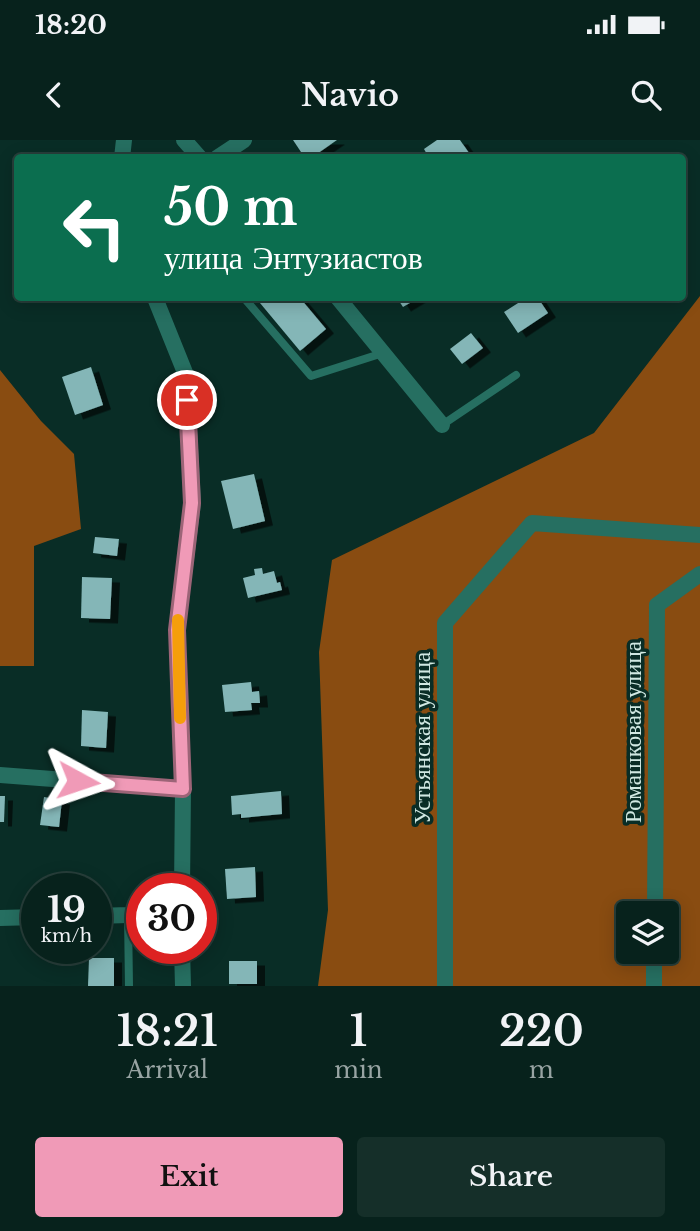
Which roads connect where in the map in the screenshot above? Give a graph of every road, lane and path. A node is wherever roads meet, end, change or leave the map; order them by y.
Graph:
1 (184, 140) edge
2 (244, 140) edge
3 (196, 154) edge
4 (223, 154) edge
5 (156, 301) edge
6 (247, 301) edge
7 (341, 301) edge
8 (385, 353) junction
9 (516, 375) dead end
10 (442, 425) joint
11 (700, 535) edge
12 (700, 574) edge
13 (0, 775) edge
14 (183, 789) junction
15 (182, 873) edge
16 (654, 901) edge
17 (0, 918) edge
18 (21, 918) edge
19 (131, 964) edge
20 (182, 964) edge
21 (654, 964) edge
22 (129, 986) edge
23 (183, 986) edge
24 (445, 986) edge
25 (654, 986) edge

1 - 3 street
2 - 4 street
5 - 14 street
6 - 8 lane
7 - 8 street
8 - 10 street
9 - 10 lane
11 - 24 street, Устьянская улица
12 - 16 street, Ромашковая улица
13 - 14 street
14 - 15 street
17 - 18 street
19 - 22 lane
20 - 23 street
21 - 25 street

